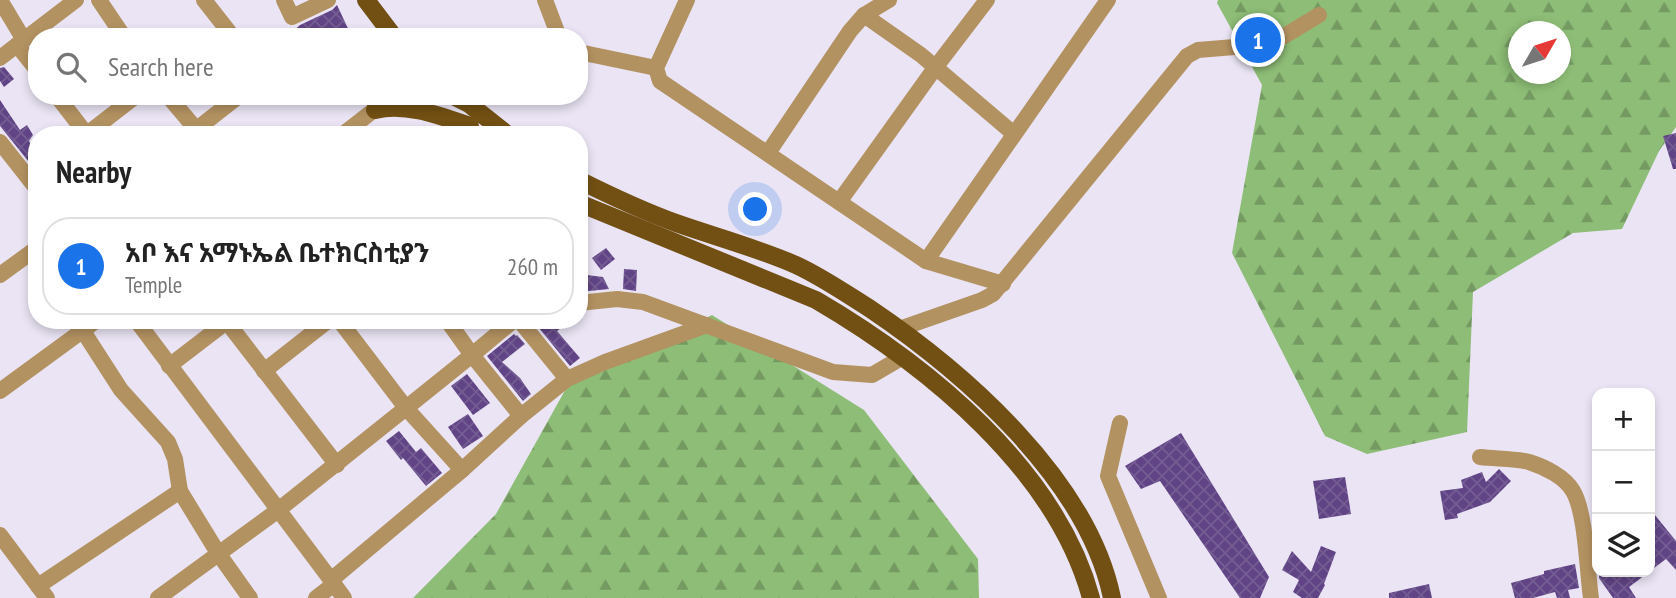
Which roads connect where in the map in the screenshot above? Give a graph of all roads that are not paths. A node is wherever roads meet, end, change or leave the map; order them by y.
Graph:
1 (0, 0) edge
2 (76, 0) edge
3 (99, 0) edge
4 (204, 0) edge
5 (284, 0) edge
6 (328, 0) edge
7 (366, 0) edge
8 (545, 0) edge
9 (889, 0) edge
10 (987, 0) edge
11 (1108, 0) edge
12 (685, 2) edge
13 (864, 15) junction
14 (1319, 15) dead end
15 (292, 17) junction
16 (276, 25) dead end
17 (39, 28) edge
18 (118, 28) edge
19 (226, 28) edge
20 (387, 28) edge
21 (556, 28) edge
22 (28, 36) edge
23 (20, 42) junction
24 (588, 54) edge
25 (28, 56) edge
26 (0, 58) edge
27 (656, 68) junction
28 (935, 68) junction
29 (64, 105) edge
30 (125, 105) edge
31 (175, 105) edge
32 (229, 105) edge
33 (381, 105) edge
34 (454, 105) edge
35 (470, 105) edge
36 (375, 110) junction
37 (80, 126) edge
38 (98, 126) edge
39 (191, 126) edge
40 (204, 126) edge
41 (363, 126) edge
42 (464, 126) edge
43 (470, 126) edge
44 (497, 126) edge
45 (1014, 134) junction
46 (0, 142) edge
47 (768, 153) junction
48 (28, 178) edge
49 (588, 184) edge
50 (839, 202) junction
51 (588, 207) edge
52 (748, 247) junction
53 (28, 255) edge
54 (926, 261) junction
55 (741, 268) junction
56 (0, 275) edge
57 (1003, 284) junction
58 (588, 302) edge
59 (707, 325) junction
60 (86, 329) edge
61 (142, 329) edge
62 (218, 329) edge
63 (234, 329) edge
64 (318, 329) edge
65 (346, 329) edge
66 (453, 329) edge
67 (503, 329) edge
68 (520, 329) edge
69 (899, 329) junction
70 (83, 331) junction
71 (472, 355) junction
72 (906, 361) junction
73 (169, 366) junction
74 (264, 371) junction
75 (567, 379) junction
76 (0, 391) edge
77 (406, 408) junction
78 (521, 416) junction
79 (1120, 423) dead end
80 (1480, 457) dead end
81 (337, 465) junction
82 (462, 470) junction
83 (180, 491) junction
84 (277, 511) junction
85 (0, 535) edge
86 (218, 553) junction
87 (337, 587) edge
88 (42, 592) edge
89 (158, 598) edge
90 (250, 598) edge
91 (316, 598) edge
92 (1091, 598) edge
93 (1112, 598) edge
94 (1159, 598) edge
95 (1591, 598) edge

1 - 23 street
2 - 17 street
3 - 18 street
4 - 19 street
5 - 15 street
6 - 15 street
7 - 20 main road
8 - 21 street
9 - 13 street
10 - 28 street
11 - 45 street
12 - 27 street
13 - 28 street
13 - 47 street
14 - 57 street
15 - 16 street
22 - 23 street
23 - 25 street
23 - 26 street
24 - 27 street
27 - 47 street
28 - 45 street
28 - 50 street
29 - 37 street
30 - 38 street
31 - 39 street
32 - 40 street
33 - 36 street
34 - 43 main road
35 - 44 main road
36 - 41 street
36 - 42 main road
45 - 54 street
46 - 48 street
47 - 50 street
49 - 52 main road
50 - 54 street
51 - 55 main road
52 - 55 main road
52 - 69 main road
53 - 56 street
54 - 57 street
55 - 72 main road
57 - 69 street
58 - 59 street
59 - 72 street
59 - 75 street
60 - 70 street
61 - 73 street
62 - 73 street
63 - 74 street
64 - 74 street
65 - 77 street
66 - 71 street
67 - 71 street
68 - 75 street
69 - 93 main road
70 - 76 street
70 - 83 street
71 - 77 street
71 - 78 street
72 - 92 main road
73 - 84 street
74 - 81 street
75 - 78 street
77 - 81 street
77 - 82 street
78 - 82 street
79 - 94 street
80 - 95 street
81 - 84 street
82 - 87 street
83 - 86 street
83 - 88 street
84 - 86 street
84 - 87 street
85 - 88 street
86 - 89 street
86 - 90 street
87 - 91 street

